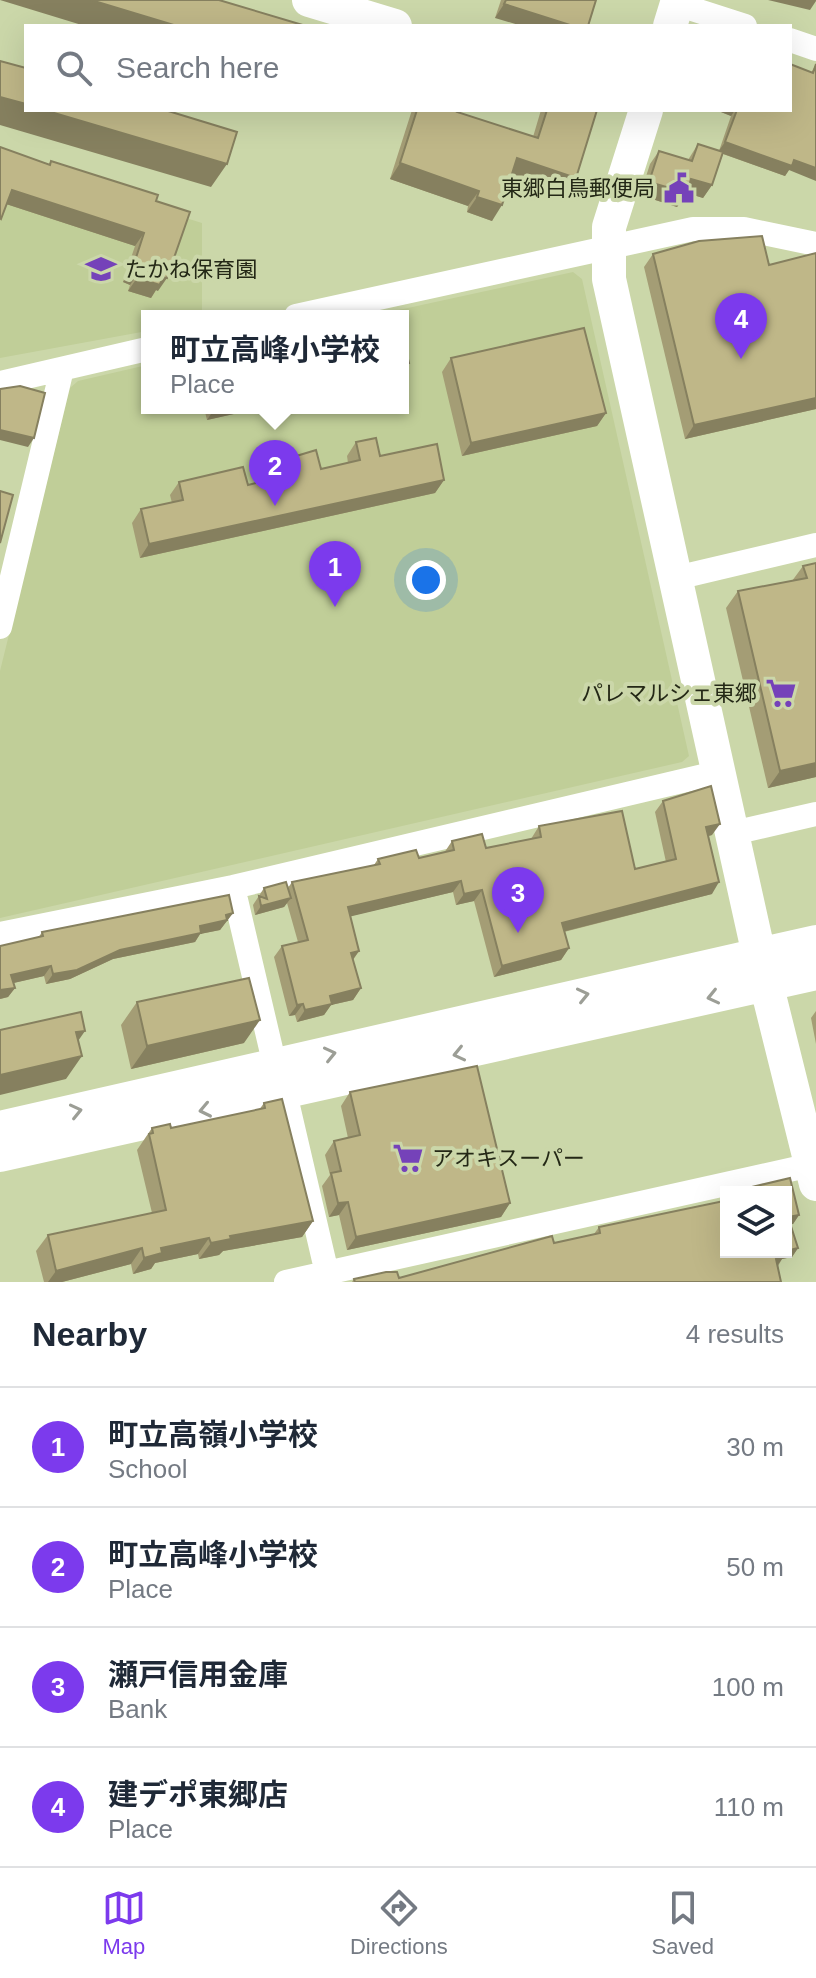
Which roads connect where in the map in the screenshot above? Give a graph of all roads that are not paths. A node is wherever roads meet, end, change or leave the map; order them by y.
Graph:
1 (309, 0) edge
2 (675, 10) edge
3 (388, 24) edge
4 (736, 24) edge
5 (792, 41) edge
6 (816, 49) edge
7 (645, 112) edge
8 (816, 244) edge
9 (606, 246) junction
10 (323, 310) edge
11 (141, 350) edge
12 (62, 369) junction
13 (0, 383) edge
14 (816, 545) edge
15 (676, 578) junction
16 (0, 627) edge
17 (720, 772) junction
18 (816, 814) edge
19 (733, 833) junction
20 (233, 887) junction
21 (0, 934) edge
22 (816, 942) edge
23 (763, 970) junction
24 (816, 973) edge
25 (280, 1079) junction
26 (0, 1128) edge
27 (0, 1155) edge
28 (815, 1171) edge
29 (328, 1277) edge
30 (286, 1282) edge

1 - 3 street
2 - 4 street
5 - 6 street
7 - 9 street
8 - 9 street
9 - 10 street
9 - 15 street
11 - 12 street
12 - 13 street
12 - 16 street
14 - 15 street
15 - 17 street
17 - 19 street
17 - 20 street
18 - 19 street
19 - 23 street
20 - 21 street
20 - 25 street
22 - 23 street
23 - 24 street
23 - 25 street
23 - 28 street
26 -> 25 street
25 -> 27 street
25 - 29 street
28 - 29 street
29 - 30 street

